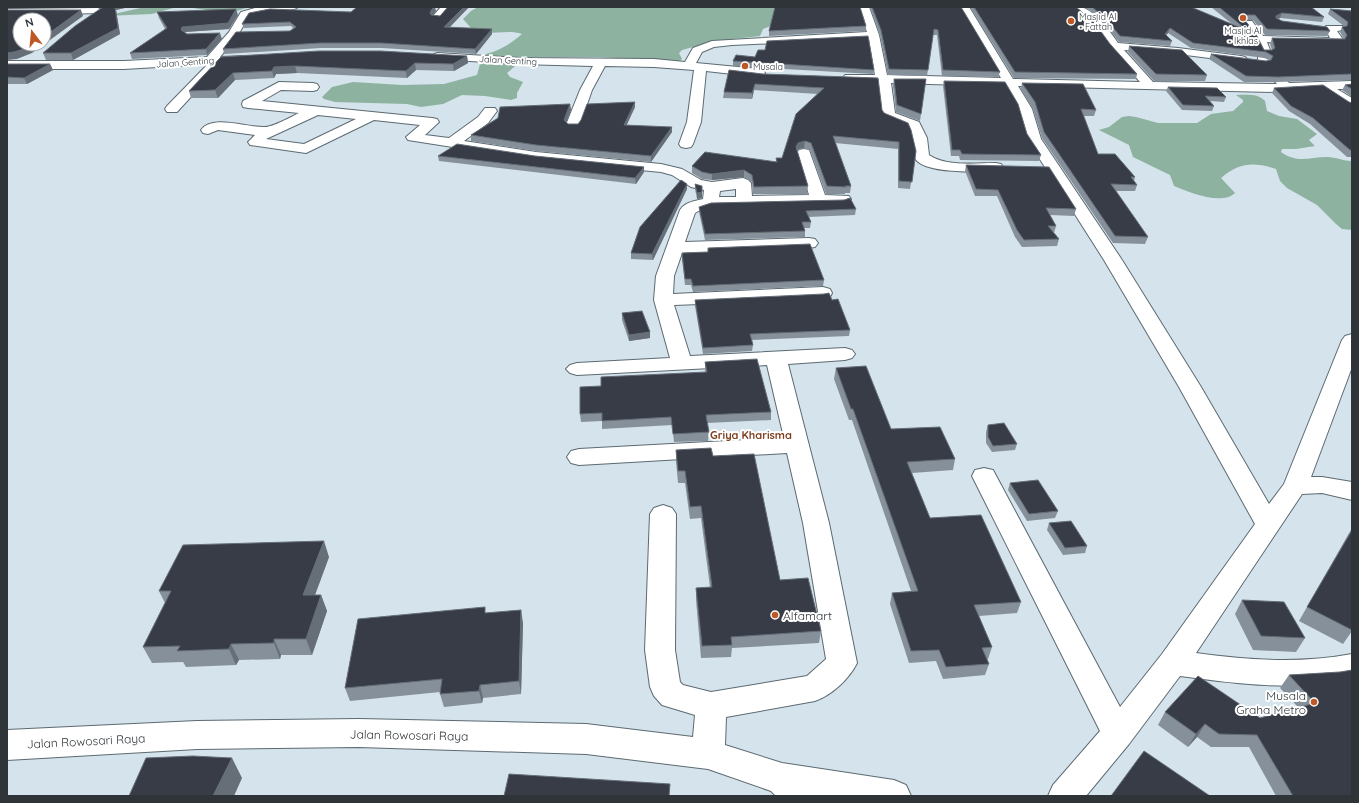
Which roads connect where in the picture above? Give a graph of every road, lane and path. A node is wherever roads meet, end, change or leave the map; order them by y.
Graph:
1 (446, 7) edge
2 (864, 7) edge
3 (964, 7) edge
4 (1076, 7) edge
5 (102, 9) edge
6 (296, 9) edge
7 (7, 12) edge
8 (437, 16) edge
9 (82, 22) edge
10 (1248, 23) edge
11 (1332, 25) junction
12 (1316, 27) edge
13 (1352, 29) edge
14 (248, 32) edge
15 (234, 33) junction
16 (219, 34) edge
17 (874, 35) junction
18 (1261, 39) junction
19 (1114, 46) junction
20 (44, 54) edge
21 (427, 56) edge
22 (261, 58) edge
23 (215, 60) junction
24 (1257, 61) junction
25 (601, 62) junction
26 (7, 65) edge
27 (22, 65) junction
28 (694, 68) junction
29 (771, 74) edge
30 (835, 78) edge
31 (882, 80) junction
32 (1009, 82) junction
33 (1323, 85) junction
34 (1352, 85) edge
35 (1150, 86) junction
36 (313, 87) dead end
37 (1286, 87) junction
38 (1352, 104) edge
39 (172, 109) dead end
40 (316, 110) junction
41 (490, 111) dead end
42 (372, 116) junction
43 (573, 125) edge
44 (208, 130) dead end
45 (268, 132) junction
46 (452, 143) junction
47 (686, 144) dead end
48 (804, 153) dead end
49 (1011, 167) edge
50 (712, 194) junction
51 (843, 199) edge
52 (818, 200) junction
53 (809, 243) edge
54 (675, 248) junction
55 (823, 293) edge
56 (663, 300) junction
57 (1352, 340) edge
58 (844, 354) dead end
59 (776, 358) junction
60 (682, 363) junction
61 (577, 369) dead end
62 (797, 446) junction
63 (579, 457) dead end
64 (984, 476) dead end
65 (1295, 486) junction
66 (1352, 491) edge
67 (663, 514) dead end
68 (1268, 525) junction
69 (1173, 663) junction
70 (1352, 667) edge
71 (711, 706) junction
72 (1118, 734) junction
73 (7, 745) edge
74 (708, 754) junction
75 (791, 788) edge
76 (894, 796) edge
77 (1065, 796) edge

1 - 8 street
2 - 17 street
3 - 32 street
4 - 19 street
5 - 7 street
5 - 9 street
6 - 15 street
10 - 18 street
11 - 12 street
11 - 13 street
11 - 18 street
14 - 15 street
15 - 16 street
15 - 23 street
17 - 28 street
17 - 31 street
18 - 24 street
19 - 24 street
19 - 35 street
20 - 27 street
21 - 25 street, Jalan Genting
22 - 23 street, Jalan Genting
23 - 27 street, Jalan Genting
23 - 39 street
24 - 37 street
25 - 28 street, Jalan Genting
25 - 43 street
26 - 27 street, Jalan Genting
28 - 29 street, Jalan Genting
28 - 47 street
30 - 31 street
31 - 32 street
31 - 49 street
32 - 35 street
32 - 68 street
33 - 34 street
33 - 37 street
33 - 38 street
35 - 37 street
36 - 40 street
40 - 42 street
40 - 45 street
41 - 46 street
42 - 45 street
42 - 46 street
44 - 45 street
46 - 50 street
48 - 52 street
50 - 52 street
50 - 54 street
51 - 52 street
53 - 54 street
54 - 56 street
55 - 56 street
56 - 60 street
57 - 65 street
58 - 59 street
59 - 60 street
59 - 62 street
60 - 61 street
62 - 63 street
62 - 71 street
64 - 72 street
65 - 66 street
65 - 68 street
67 - 71 street
68 - 69 street
69 - 70 street
69 - 72 street
71 - 74 street
72 - 77 street
73 - 74 street, Jalan Rowosari Raya
74 - 75 street, Jalan Rowosari Raya
75 - 76 street, Jalan Rowosari Raya

